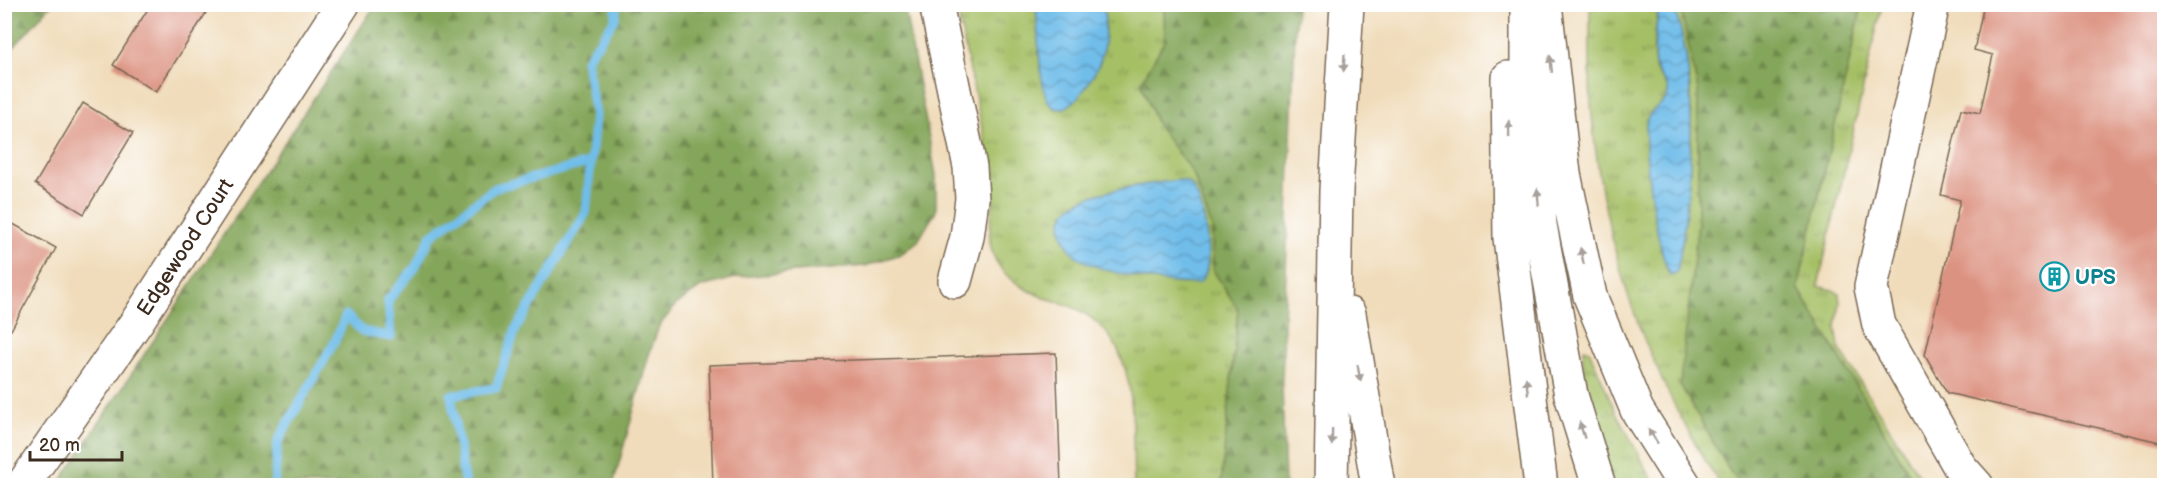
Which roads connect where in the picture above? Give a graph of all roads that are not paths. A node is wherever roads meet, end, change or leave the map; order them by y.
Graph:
1 (343, 4) edge
2 (936, 4) edge
3 (1347, 4) edge
4 (1511, 4) edge
5 (1527, 4) edge
6 (1545, 4) edge
7 (1933, 4) edge
8 (1336, 190) junction
9 (955, 281) dead end
10 (22, 486) edge
11 (1331, 486) edge
12 (1378, 486) edge
13 (1541, 486) edge
14 (1599, 486) edge
15 (1685, 486) edge
16 (1977, 486) edge

1 - 10 main road, Edgewood Court
2 - 9 main road
3 -> 8 main road
13 -> 4 main road
14 -> 5 main road
15 -> 6 main road
7 - 16 main road
8 -> 11 main road
8 -> 12 main road

